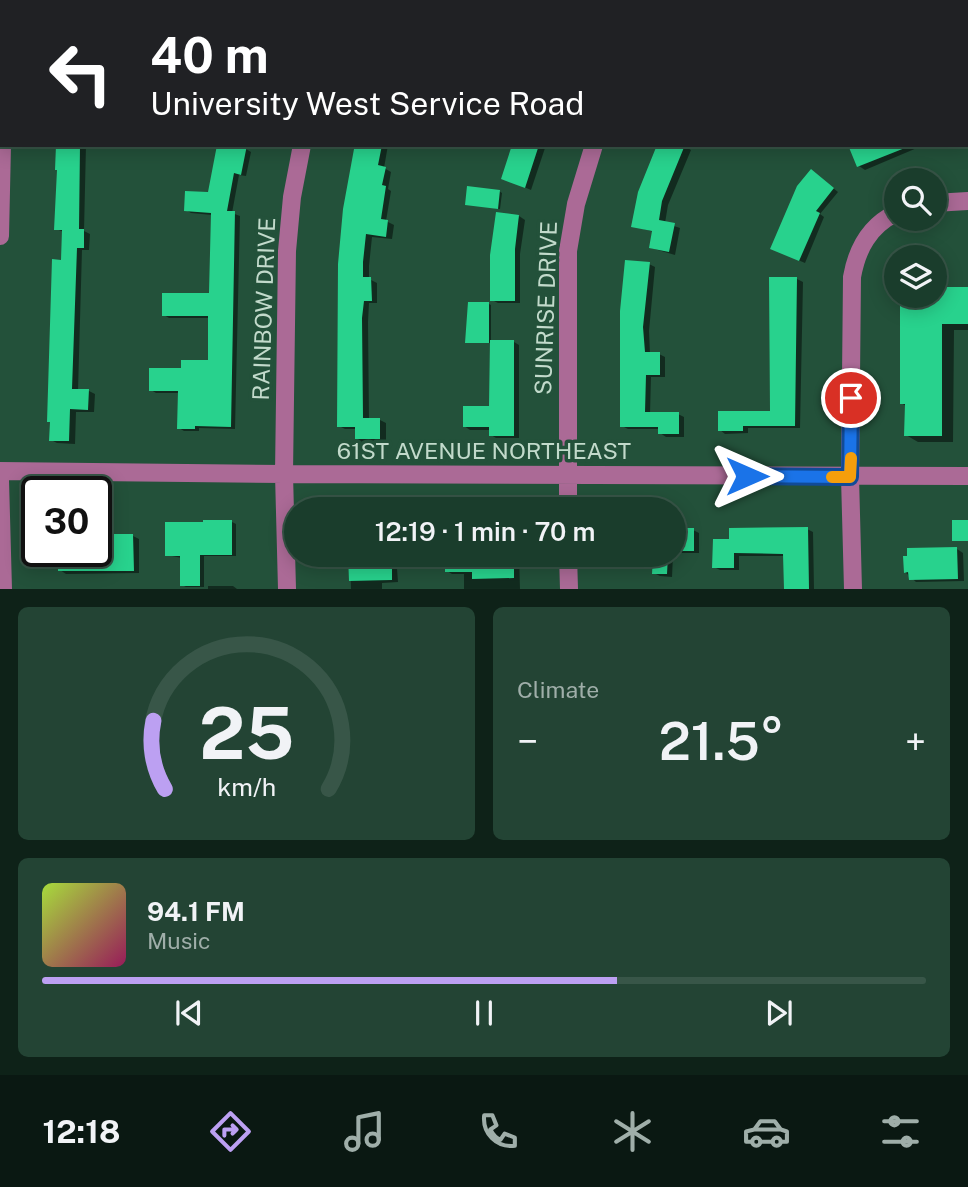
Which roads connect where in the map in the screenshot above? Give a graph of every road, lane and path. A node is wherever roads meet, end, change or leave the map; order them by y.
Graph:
1 (2, 147) edge
2 (302, 147) edge
3 (593, 147) edge
4 (968, 201) edge
5 (947, 202) edge
6 (884, 219) edge
7 (0, 236) edge
8 (0, 471) edge
9 (284, 474) junction
10 (567, 476) junction
11 (968, 476) edge
12 (850, 477) junction
13 (0, 480) edge
14 (568, 497) edge
15 (568, 567) edge
16 (3, 589) edge
17 (287, 589) edge
18 (569, 589) edge
19 (853, 589) edge

1 - 7 street
2 - 9 street, RAINBOW DRIVE
3 - 10 street, SUNRISE DRIVE
4 - 5 street
6 - 12 street
8 - 9 street, 61ST AVENUE NORTHEAST
9 - 10 street, 61ST AVENUE NORTHEAST
9 - 17 street, RAINBOW DRIVE
10 - 12 street, 61ST AVENUE NORTHEAST
10 - 14 street, SUNRISE DRIVE
11 - 12 street, 61ST AVENUE NORTHEAST
12 - 19 street
13 - 16 street
15 - 18 street

